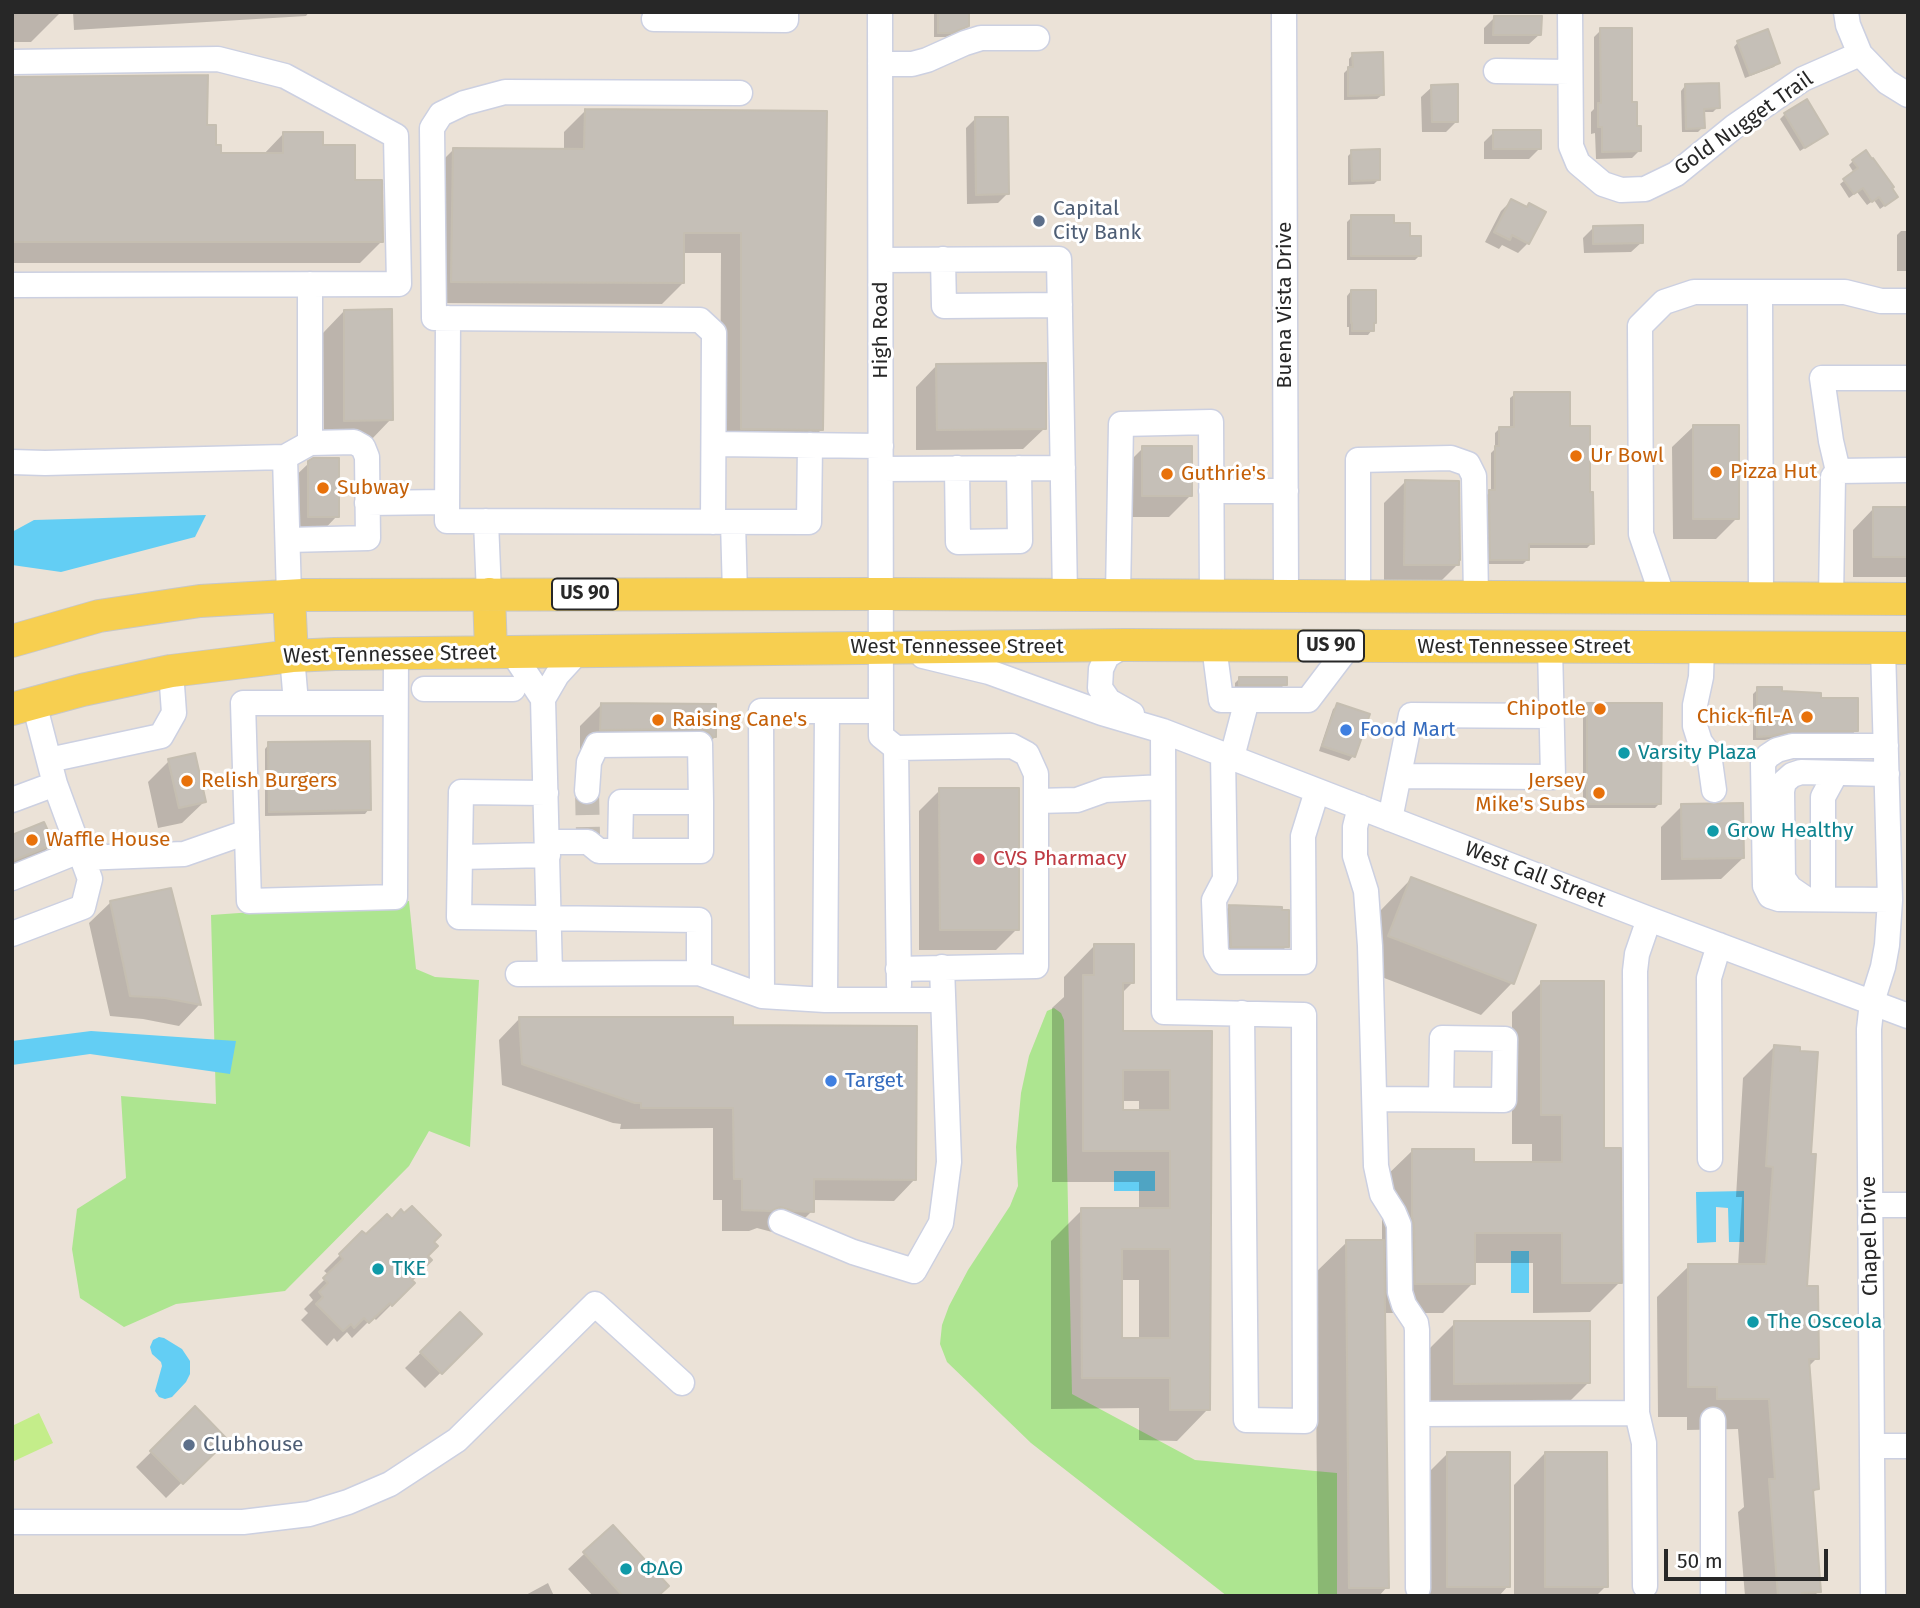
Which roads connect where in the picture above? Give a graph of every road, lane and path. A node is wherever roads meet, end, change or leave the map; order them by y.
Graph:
1 (786, 12) edge
2 (880, 12) edge
3 (1284, 12) edge
4 (1570, 12) edge
5 (1846, 12) edge
6 (654, 19) dead end
7 (1037, 38) dead end
8 (1860, 54) junction
9 (12, 62) edge
10 (880, 64) junction
11 (1496, 71) dead end
12 (1570, 72) junction
13 (740, 93) dead end
14 (1908, 95) edge
15 (943, 259) junction
16 (881, 260) junction
17 (310, 284) junction
18 (12, 285) edge
19 (1760, 292) junction
20 (1908, 301) edge
21 (1060, 305) junction
22 (448, 318) junction
23 (1908, 378) edge
24 (310, 443) junction
25 (713, 444) junction
26 (810, 445) junction
27 (285, 457) junction
28 (881, 457) junction
29 (12, 462) edge
30 (957, 468) junction
31 (1019, 468) junction
32 (1063, 468) junction
33 (1908, 470) edge
34 (1838, 471) junction
35 (1212, 491) junction
36 (1286, 491) junction
37 (447, 502) junction
38 (367, 503) junction
39 (486, 521) junction
40 (723, 522) junction
41 (288, 540) junction
42 (489, 594) junction
43 (735, 594) junction
44 (882, 594) junction
45 (1065, 595) junction
46 (1212, 595) junction
47 (289, 596) junction
48 (1118, 596) junction
49 (1286, 597) junction
50 (1358, 597) junction
51 (1476, 598) junction
52 (1662, 598) junction
53 (1760, 598) junction
54 (1831, 598) junction
55 (1908, 599) edge
56 (99, 616) junction
57 (12, 617) edge
58 (12, 641) edge
59 (1125, 645) junction
60 (1214, 646) junction
61 (1349, 646) junction
62 (882, 647) junction
63 (1550, 647) junction
64 (1702, 648) junction
65 (1895, 648) edge
66 (579, 651) junction
67 (502, 652) junction
68 (396, 653) junction
69 (292, 656) junction
70 (171, 671) junction
71 (424, 689) dead end
72 (543, 699) junction
73 (1247, 700) junction
74 (296, 703) junction
75 (395, 703) junction
76 (23, 706) edge
77 (827, 711) junction
78 (881, 711) junction
79 (1552, 716) junction
80 (1163, 731) junction
81 (1886, 746) junction
82 (896, 748) junction
83 (1227, 756) junction
84 (49, 760) junction
85 (1836, 773) junction
86 (1887, 774) junction
87 (1399, 776) junction
88 (55, 784) junction
89 (1163, 787) junction
90 (1317, 790) junction
91 (1714, 790) dead end
92 (587, 791) tunnel mouth
93 (546, 793) junction
94 (12, 800) edge
95 (701, 802) junction
96 (1036, 802) junction
97 (1360, 807) junction
98 (1390, 819) junction
99 (247, 832) junction
100 (547, 849) junction
101 (620, 851) junction
102 (81, 854) junction
103 (460, 857) junction
104 (12, 878) edge
105 (1814, 899) junction
106 (1891, 900) junction
107 (549, 919) junction
108 (1649, 919) junction
109 (12, 934) edge
110 (1718, 945) junction
111 (942, 967) junction
112 (898, 969) junction
113 (699, 973) junction
114 (519, 974) dead end
115 (550, 974) junction
116 (762, 996) junction
117 (899, 999) junction
118 (825, 1000) junction
119 (943, 1000) junction
120 (1871, 1002) junction
121 (1242, 1013) junction
122 (1908, 1016) edge
123 (1376, 1099) junction
124 (1441, 1099) dead end
125 (1710, 1159) dead end
126 (1870, 1205) junction
127 (1908, 1205) edge
128 (781, 1222) dead end
129 (682, 1383) dead end
130 (1637, 1413) junction
131 (1418, 1415) junction
132 (1713, 1420) dead end
133 (1871, 1446) junction
134 (1908, 1446) edge
135 (12, 1522) edge
136 (1644, 1586) dead end
137 (1418, 1588) dead end
138 (1713, 1596) edge
139 (1873, 1596) edge

1 - 6 street
2 - 10 street, High Road
3 - 36 street, Buena Vista Drive
4 - 12 street, Gold Nugget Trail
5 - 8 street
7 - 10 street
8 - 12 street, Gold Nugget Trail
8 - 14 street
9 - 17 street
10 - 16 street, High Road
11 - 12 street
13 - 22 street
15 - 16 street
15 - 21 street
15 - 21 street
16 - 28 street, High Road
17 - 18 street
17 - 24 street
19 - 20 street
19 - 52 street
19 - 53 street
21 - 32 street
22 - 25 street
22 - 37 street
23 - 34 street
24 - 27 street
24 - 38 street
25 - 26 street
25 - 40 street
26 - 28 street
26 - 40 street
27 - 29 street
27 - 41 street
28 - 30 street
28 - 44 street, High Road
30 - 31 street
30 - 31 street
31 - 32 street
32 - 45 street
33 - 34 street
34 - 54 street
35 - 36 street
35 - 46 street
35 - 48 street
36 - 49 street, Buena Vista Drive
37 - 38 street
37 - 39 street
38 - 41 street
39 - 40 street
39 - 42 street
40 - 43 street
41 - 47 street
42 - 43 main road, US 90
42 - 47 main road, US 90
42 - 67 main road
43 - 44 main road, US 90
44 - 45 main road, US 90
44 - 62 street, High Road
45 - 48 main road, US 90
46 - 48 main road, US 90
46 - 49 main road, US 90
47 - 56 main road, US 90
47 - 69 main road
49 - 50 main road, US 90
50 - 51 main road, US 90
50 - 51 street
51 - 52 main road, US 90
52 - 53 main road, US 90
53 - 54 main road, US 90
54 - 55 main road, US 90
56 - 57 main road
56 - 58 main road, US 90
59 - 60 main road, West Tennessee Street / US 90
59 - 62 main road, West Tennessee Street / US 90
59 - 80 street, West Call Street
60 - 61 main road, West Tennessee Street / US 90
60 - 73 street
61 - 63 main road, West Tennessee Street / US 90
61 - 73 street
62 - 66 main road, West Tennessee Street / US 90
62 - 78 street, High Road
62 - 80 street, West Call Street
63 - 64 main road, West Tennessee Street / US 90
63 - 79 street
64 - 65 main road, West Tennessee Street / US 90
64 - 91 street
65 - 81 street, Chapel Drive
66 - 67 main road, West Tennessee Street / US 90
66 - 72 street
67 - 68 main road, West Tennessee Street / US 90
67 - 71 street
67 - 72 street
68 - 69 main road, West Tennessee Street / US 90
68 - 75 street
69 - 70 main road, West Tennessee Street / US 90
69 - 74 street
70 - 76 main road, West Tennessee Street / US 90
70 - 84 street
72 - 93 street
73 - 83 street
74 - 75 street
74 - 99 street
75 - 99 street
76 - 84 street
77 - 78 street
77 - 116 street
77 - 118 street
78 - 82 street, High Road
79 - 87 street
79 - 87 street
80 - 83 street, West Call Street
80 - 89 street
81 - 86 street, Chapel Drive
81 - 105 street
82 - 96 street
82 - 112 street
83 - 90 street, West Call Street
83 - 90 street
84 - 88 street
85 - 86 street
85 - 105 street
85 - 105 street
86 - 106 street, Chapel Drive
87 - 98 street
88 - 94 street
88 - 102 street
89 - 96 street
89 - 121 street
90 - 97 street, West Call Street
92 - 95 street
93 - 100 street
93 - 103 street
95 - 101 street
95 - 101 street
96 - 111 street
97 - 98 street, West Call Street
97 - 123 street
98 - 108 street, West Call Street
99 - 102 street
100 - 101 street
100 - 103 street
100 - 107 street
102 - 104 street
102 - 109 street
103 - 107 street
105 - 106 street
106 - 120 street, Chapel Drive
107 - 113 street
107 - 115 street
108 - 110 street, West Call Street
108 - 130 street
110 - 120 street, West Call Street
110 - 125 street
111 - 112 street
111 - 119 street
112 - 117 street
113 - 115 street
113 - 116 street
114 - 115 street
116 - 118 street
117 - 118 street
117 - 119 street
119 - 128 street
120 - 122 street, West Call Street
120 - 126 street, Chapel Drive
121 - 121 street
123 - 124 street
123 - 131 street
126 - 127 street
126 - 133 street, Chapel Drive
129 - 135 street
130 - 131 street
130 - 136 street
131 - 137 street
132 - 138 street
133 - 134 street
133 - 139 street, Chapel Drive

